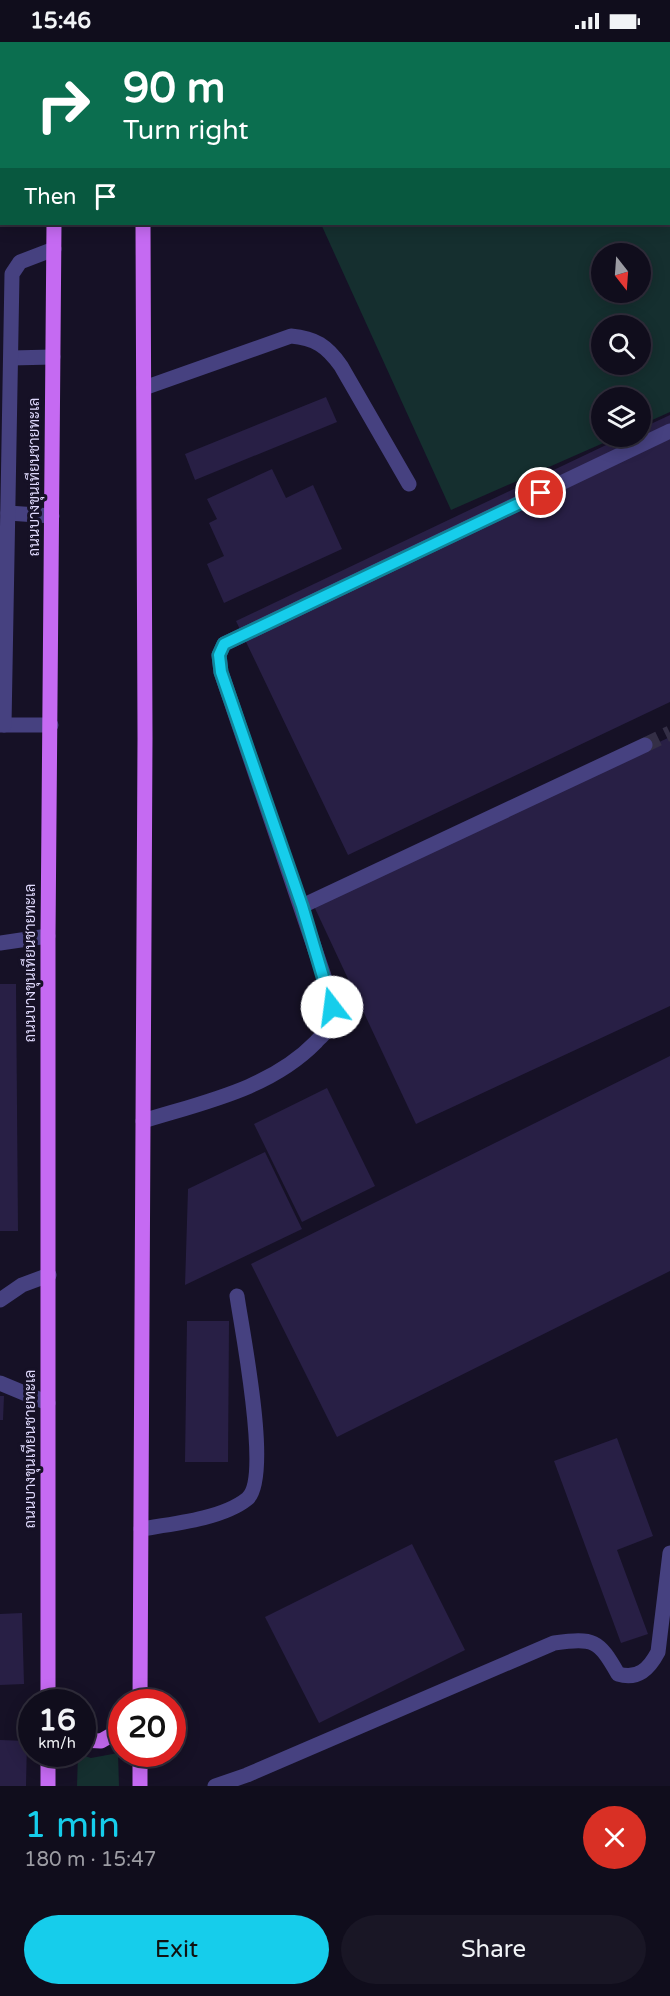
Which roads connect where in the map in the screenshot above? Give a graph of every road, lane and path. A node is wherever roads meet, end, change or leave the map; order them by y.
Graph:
1 (54, 225) edge
2 (143, 225) edge
3 (54, 249) junction
4 (53, 357) junction
5 (11, 358) junction
6 (144, 388) junction
7 (670, 431) edge
8 (409, 484) dead end
9 (8, 513) junction
10 (52, 516) junction
11 (2, 725) edge
12 (51, 725) junction
13 (645, 745) tunnel mouth
14 (302, 906) junction
15 (48, 936) junction
16 (0, 943) edge
17 (143, 1121) junction
18 (49, 1275) junction
19 (237, 1296) dead end
20 (0, 1300) edge
21 (0, 1383) edge
22 (48, 1403) junction
23 (141, 1529) junction
24 (670, 1553) edge
25 (48, 1689) edge
26 (140, 1689) edge
27 (48, 1767) edge
28 (140, 1767) edge
29 (48, 1786) edge
30 (140, 1786) edge
31 (215, 1786) edge

1 - 3 main road, ถนนบางขุนเทียนชายทะเล
2 - 6 main road
3 - 4 main road, ถนนบางขุนเทียนชายทะเล
3 - 5 street
4 - 5 street
4 - 10 main road, ถนนบางขุนเทียนชายทะเล
5 - 9 street
6 - 8 street
6 - 17 main road
7 - 14 street
9 - 10 street
9 - 11 street
10 - 12 main road, ถนนบางขุนเทียนชายทะเล
11 - 12 street
12 - 15 main road, ถนนบางขุนเทียนชายทะเล
13 - 14 street
14 - 17 street
15 - 16 street
15 - 18 main road, ถนนบางขุนเทียนชายทะเล
17 - 23 main road
18 - 20 street
18 - 22 main road, ถนนบางขุนเทียนชายทะเล
19 - 23 street
21 - 22 street
22 - 25 main road, ถนนบางขุนเทียนชายทะเล
23 - 26 main road
24 - 31 street
27 - 29 main road
28 - 30 main road

